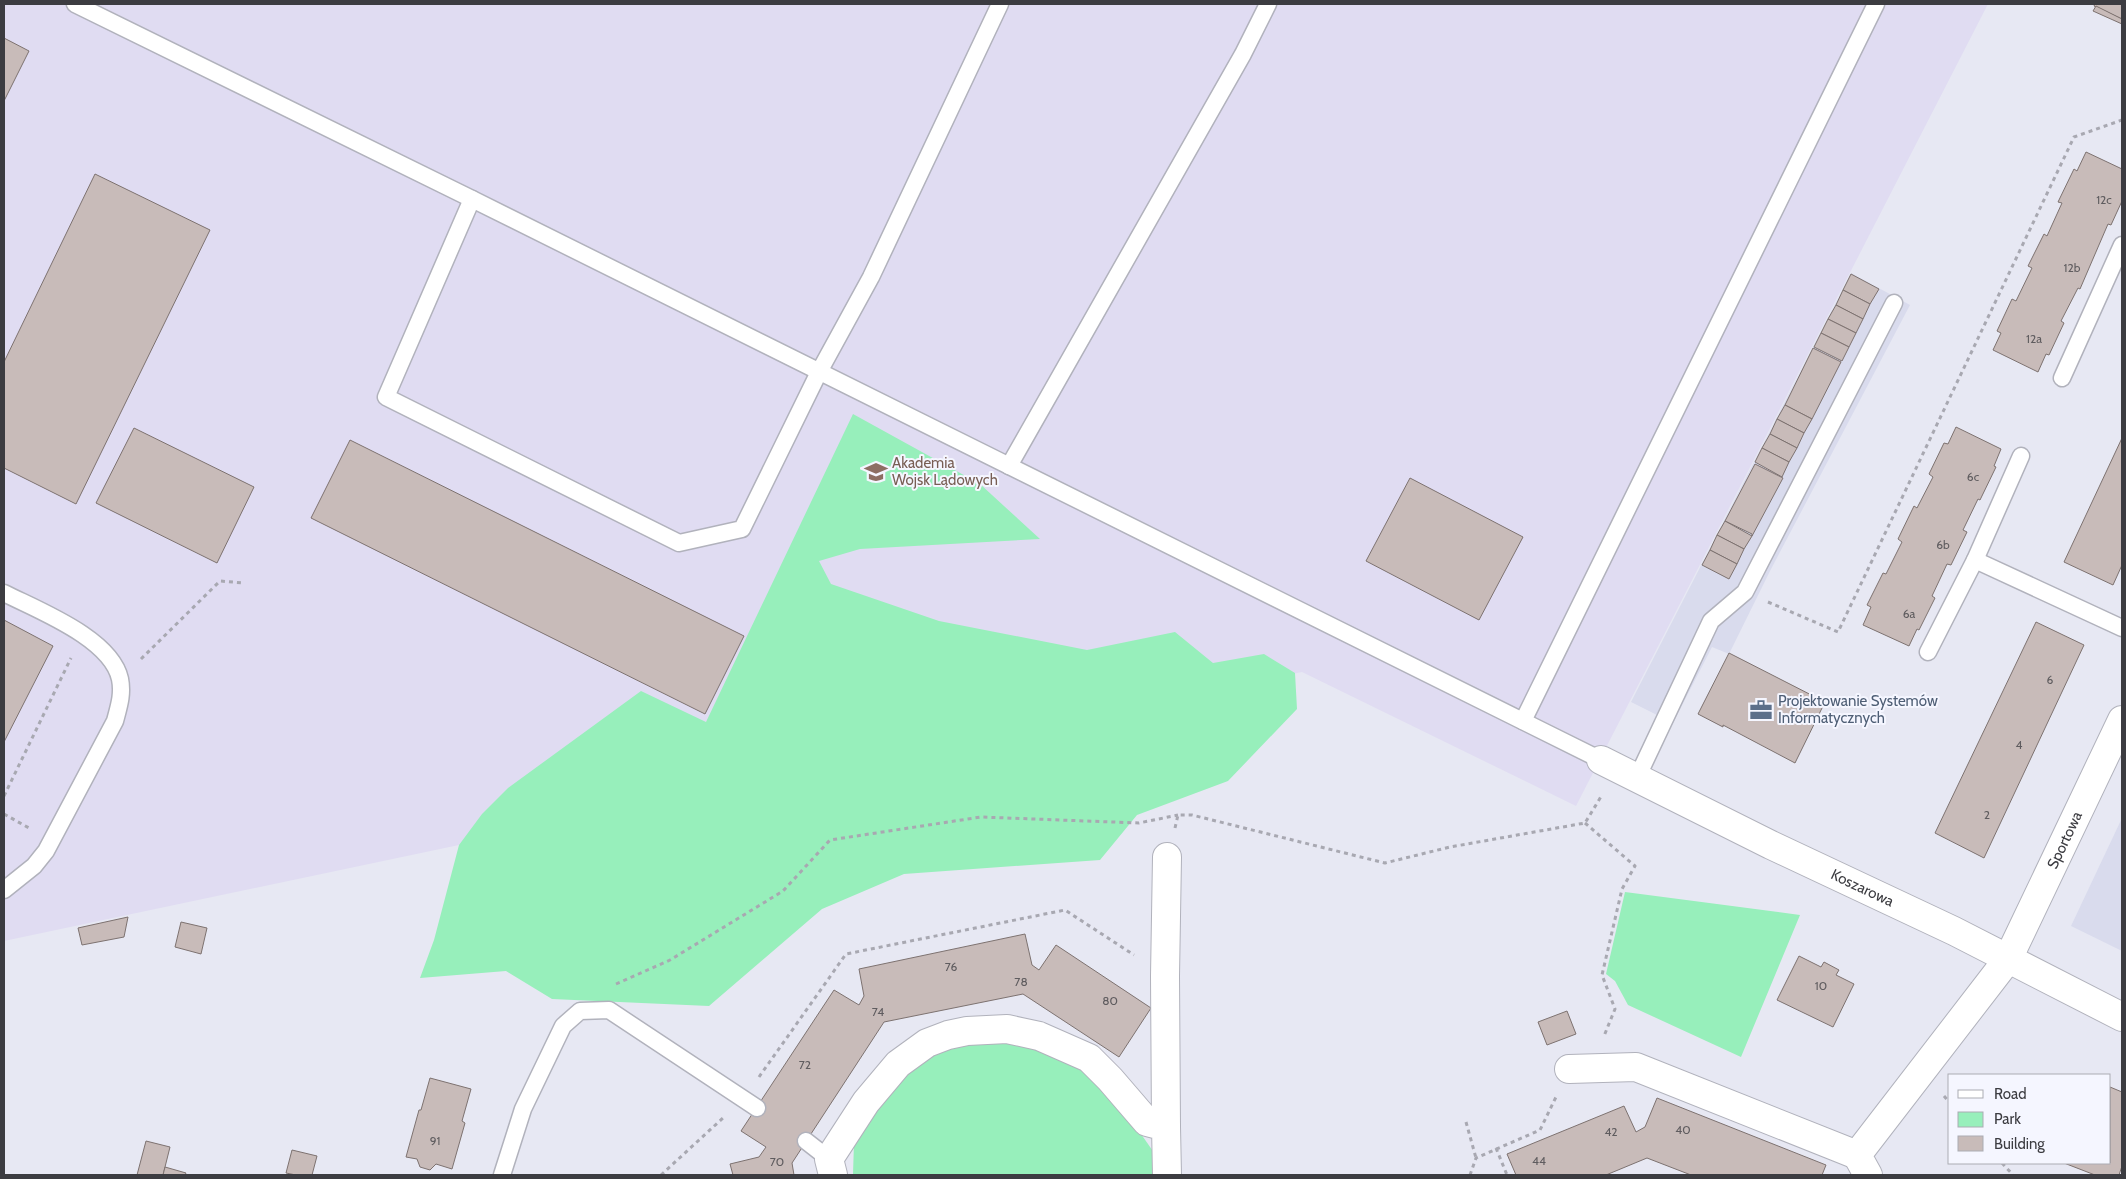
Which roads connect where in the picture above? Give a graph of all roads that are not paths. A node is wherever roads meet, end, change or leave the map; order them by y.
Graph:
1 (75, 4) edge
2 (1000, 4) edge
3 (1268, 4) edge
4 (1876, 4) edge
5 (472, 199) junction
6 (2122, 245) edge
7 (1894, 303) dead end
8 (819, 372) junction
9 (2062, 378) dead end
10 (2021, 456) dead end
11 (1009, 466) junction
12 (1975, 560) junction
13 (4, 593) edge
14 (2122, 628) edge
15 (1928, 652) dead end
16 (2122, 720) edge
17 (1523, 721) junction
18 (1618, 769) junction
19 (1167, 857) road end
20 (4, 890) edge
21 (2008, 959) junction
22 (2122, 1017) edge
23 (1578, 1069) road end
24 (751, 1103) road end
25 (1166, 1127) junction
26 (806, 1141) dead end
27 (1863, 1165) edge
28 (831, 1167) edge
29 (502, 1175) edge
30 (1167, 1175) edge

1 - 5 lane
2 - 8 lane
3 - 11 lane
4 - 17 lane
5 - 8 lane
5 - 8 lane
6 - 9 lane
7 - 18 lane
8 - 11 lane
10 - 12 lane
11 - 17 lane
12 - 14 lane
12 - 15 lane
13 - 20 lane
16 - 21 street, Sportowa
17 - 18 lane
18 - 21 street, Koszarowa
19 - 25 street
21 - 22 street, Koszarowa
21 - 27 street, Sportowa
23 - 27 street
24 - 29 lane
25 - 28 street
25 - 30 street
26 - 28 lane

